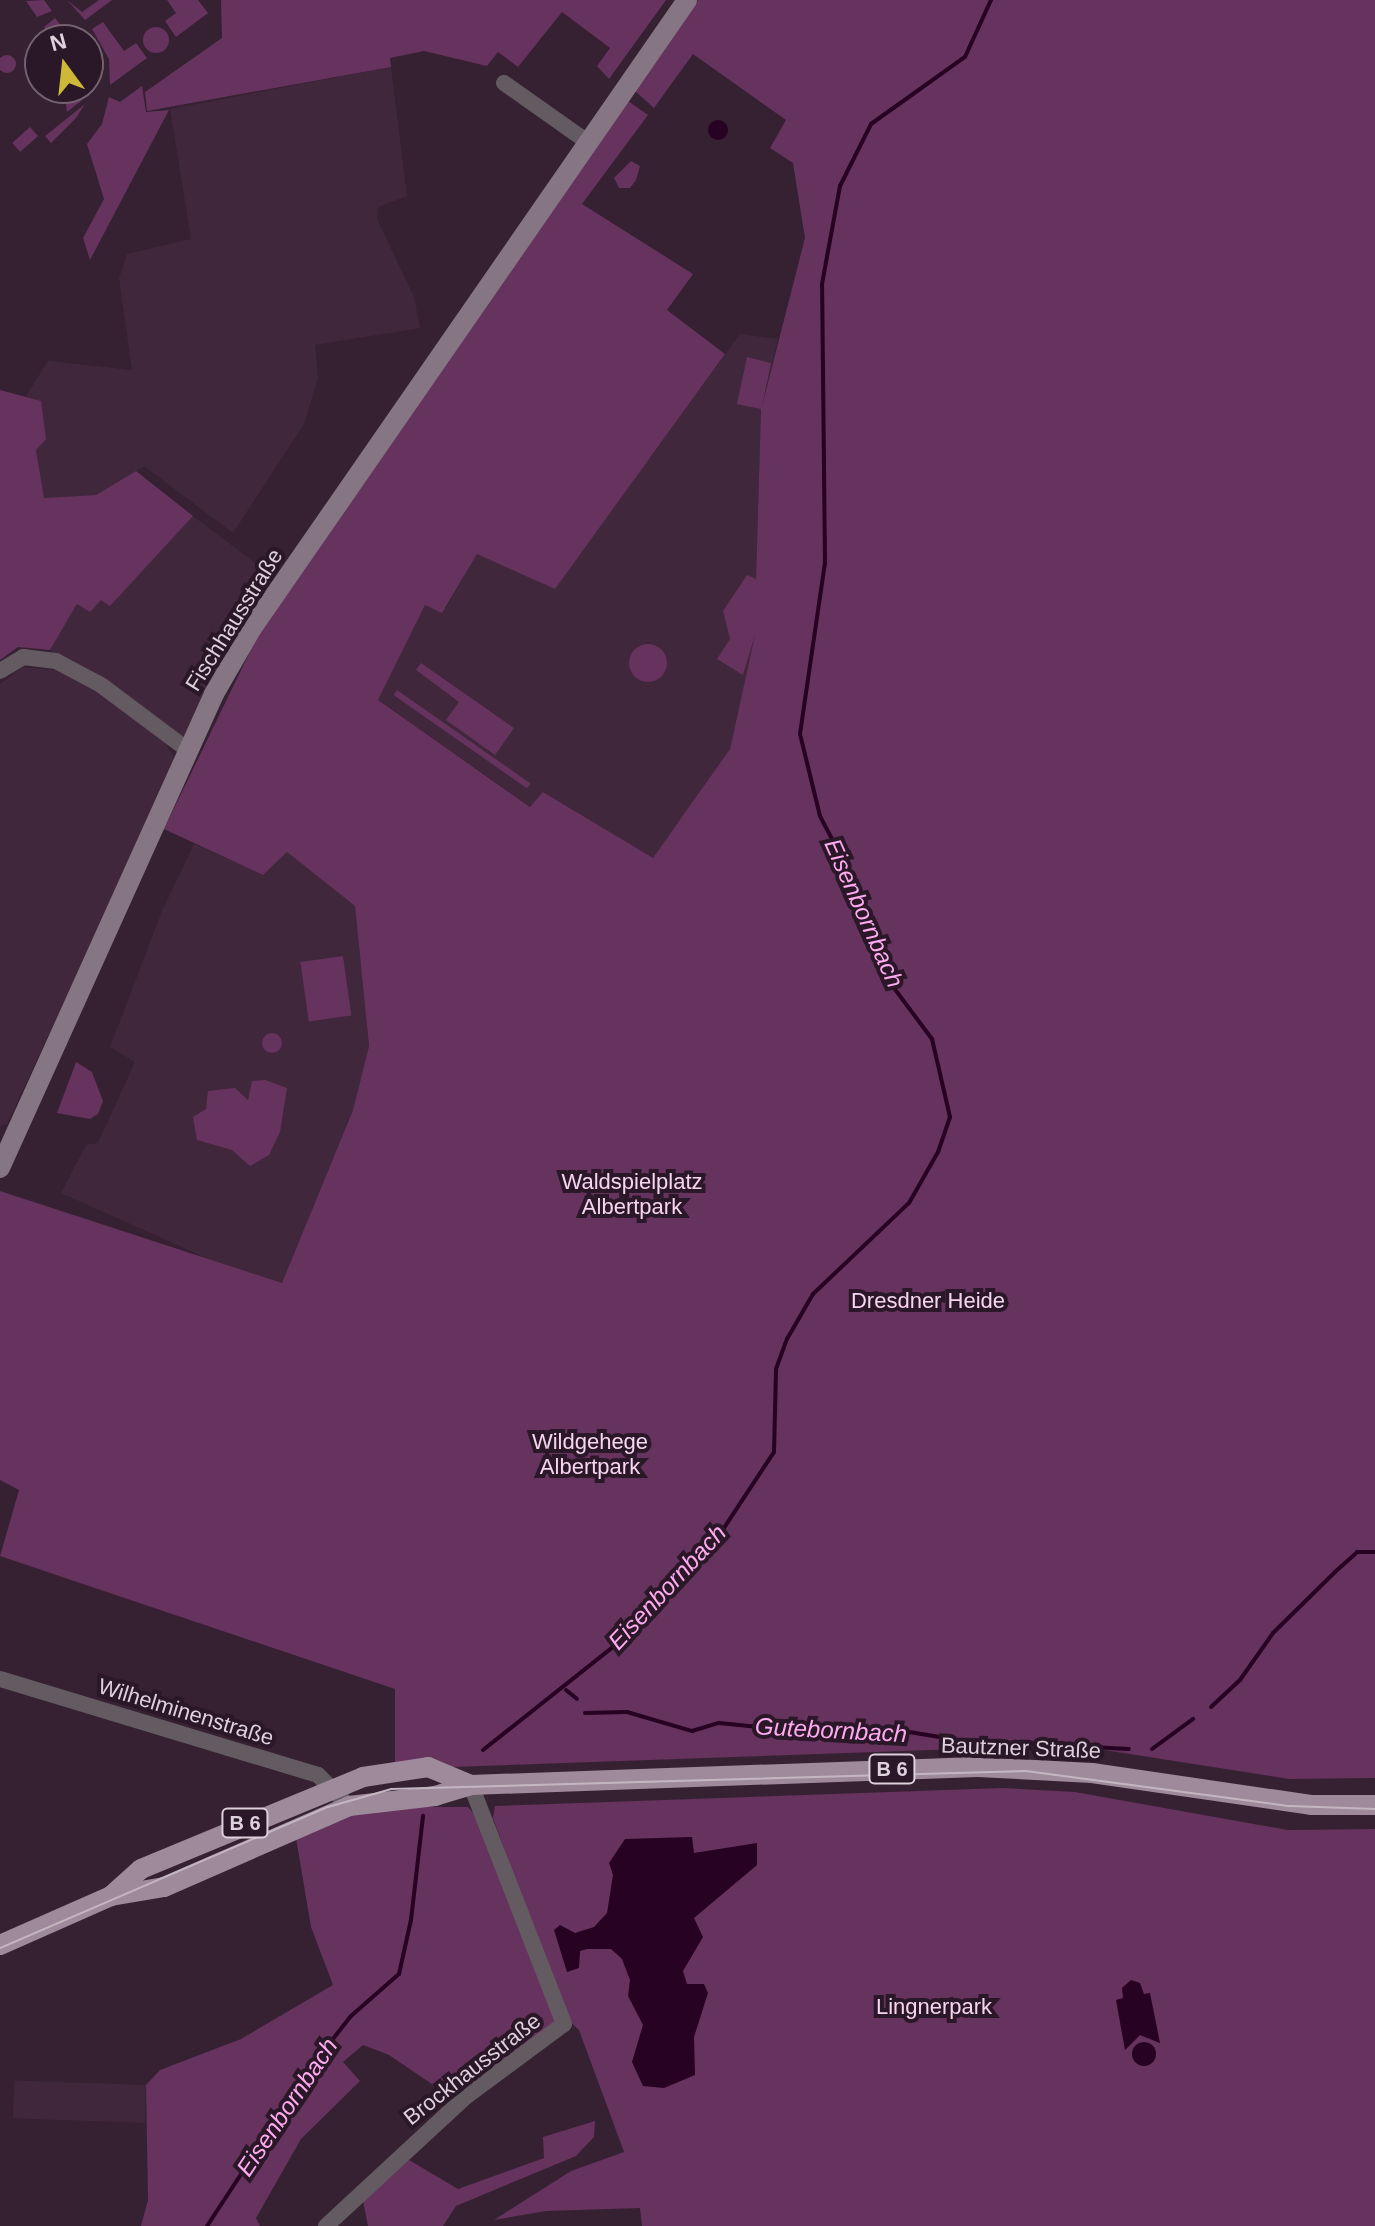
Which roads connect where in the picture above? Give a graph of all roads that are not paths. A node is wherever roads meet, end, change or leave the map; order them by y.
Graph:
1 (687, 0) edge
2 (504, 83) dead end
3 (589, 143) junction
4 (0, 671) edge
5 (188, 750) junction
6 (6, 1137) edge
7 (0, 1168) edge
8 (0, 1679) edge
9 (471, 1785) junction
10 (331, 1787) junction
11 (1375, 1805) edge
12 (349, 1806) junction
13 (111, 1896) junction
14 (0, 1945) edge
15 (326, 2226) edge

1 - 3 main road, Fischhausstraße
2 - 3 street
3 - 5 main road, Fischhausstraße
4 - 5 street
5 - 6 main road, Fischhausstraße
6 - 7 main road, Fischhausstraße
8 - 10 street, Wilhelminenstraße
9 - 10 main road, Bautzner Straße / B 6
9 - 11 main road, Bautzner Straße / B 6
9 - 12 main road, Bautzner Straße / B 6
9 - 15 street, Brockhausstraße
10 - 12 street, Wilhelminenstraße
10 - 13 main road, Bautzner Straße / B 6
12 - 13 main road, Bautzner Straße / B 6
13 - 14 main road, Bautzner Straße / B 6

